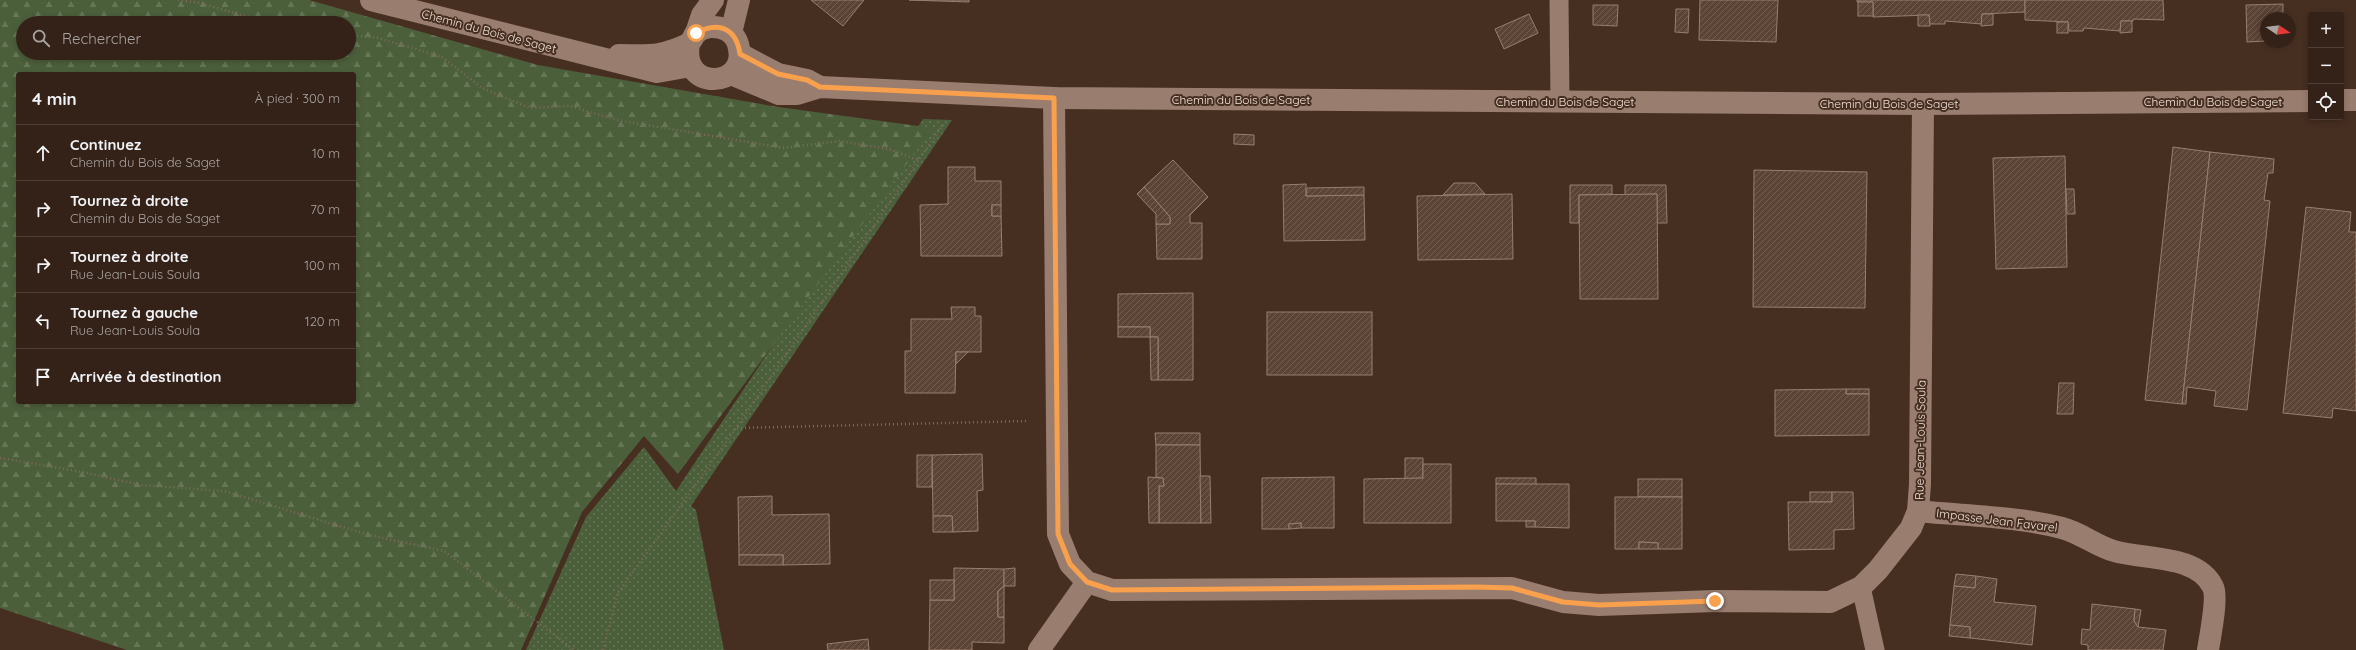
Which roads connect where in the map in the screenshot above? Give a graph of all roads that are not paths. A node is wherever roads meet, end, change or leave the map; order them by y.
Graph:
1 (372, 0) edge
2 (713, 0) edge
3 (739, 0) edge
4 (1559, 0) edge
5 (731, 33) junction
6 (693, 38) junction
7 (740, 54) junction
8 (583, 55) junction
9 (691, 66) junction
10 (731, 74) junction
11 (820, 87) junction
12 (1054, 98) junction
13 (2344, 100) edge
14 (2356, 100) edge
15 (1560, 101) junction
16 (2308, 101) edge
17 (1923, 104) junction
18 (1918, 511) junction
19 (1087, 582) junction
20 (1861, 587) junction
21 (1039, 650) edge
22 (1875, 650) edge
23 (2208, 650) edge

1 - 8 street, Chemin du Bois de Saget
2 - 6 street
3 - 5 street
4 - 15 lane
5 - 6 street, Chemin du Bois de Saget
5 - 7 street
6 - 8 street, Chemin du Bois de Saget
6 - 9 street
7 - 10 street
7 - 11 street, Chemin du Bois de Saget
8 - 9 street, Chemin du Bois de Saget
9 - 10 street
10 - 11 street, Chemin du Bois de Saget
11 - 12 street, Chemin du Bois de Saget
12 - 15 street, Chemin du Bois de Saget
12 - 19 street
13 - 14 street
15 - 17 street, Chemin du Bois de Saget
16 - 17 street, Chemin du Bois de Saget
17 - 18 street, Rue Jean-Louis Soula
18 - 20 street, Rue Jean-Louis Soula
18 - 23 street, Impasse Jean Favarel
19 - 20 street, Rue Jean-Louis Soula
19 - 21 street
20 - 22 lane

